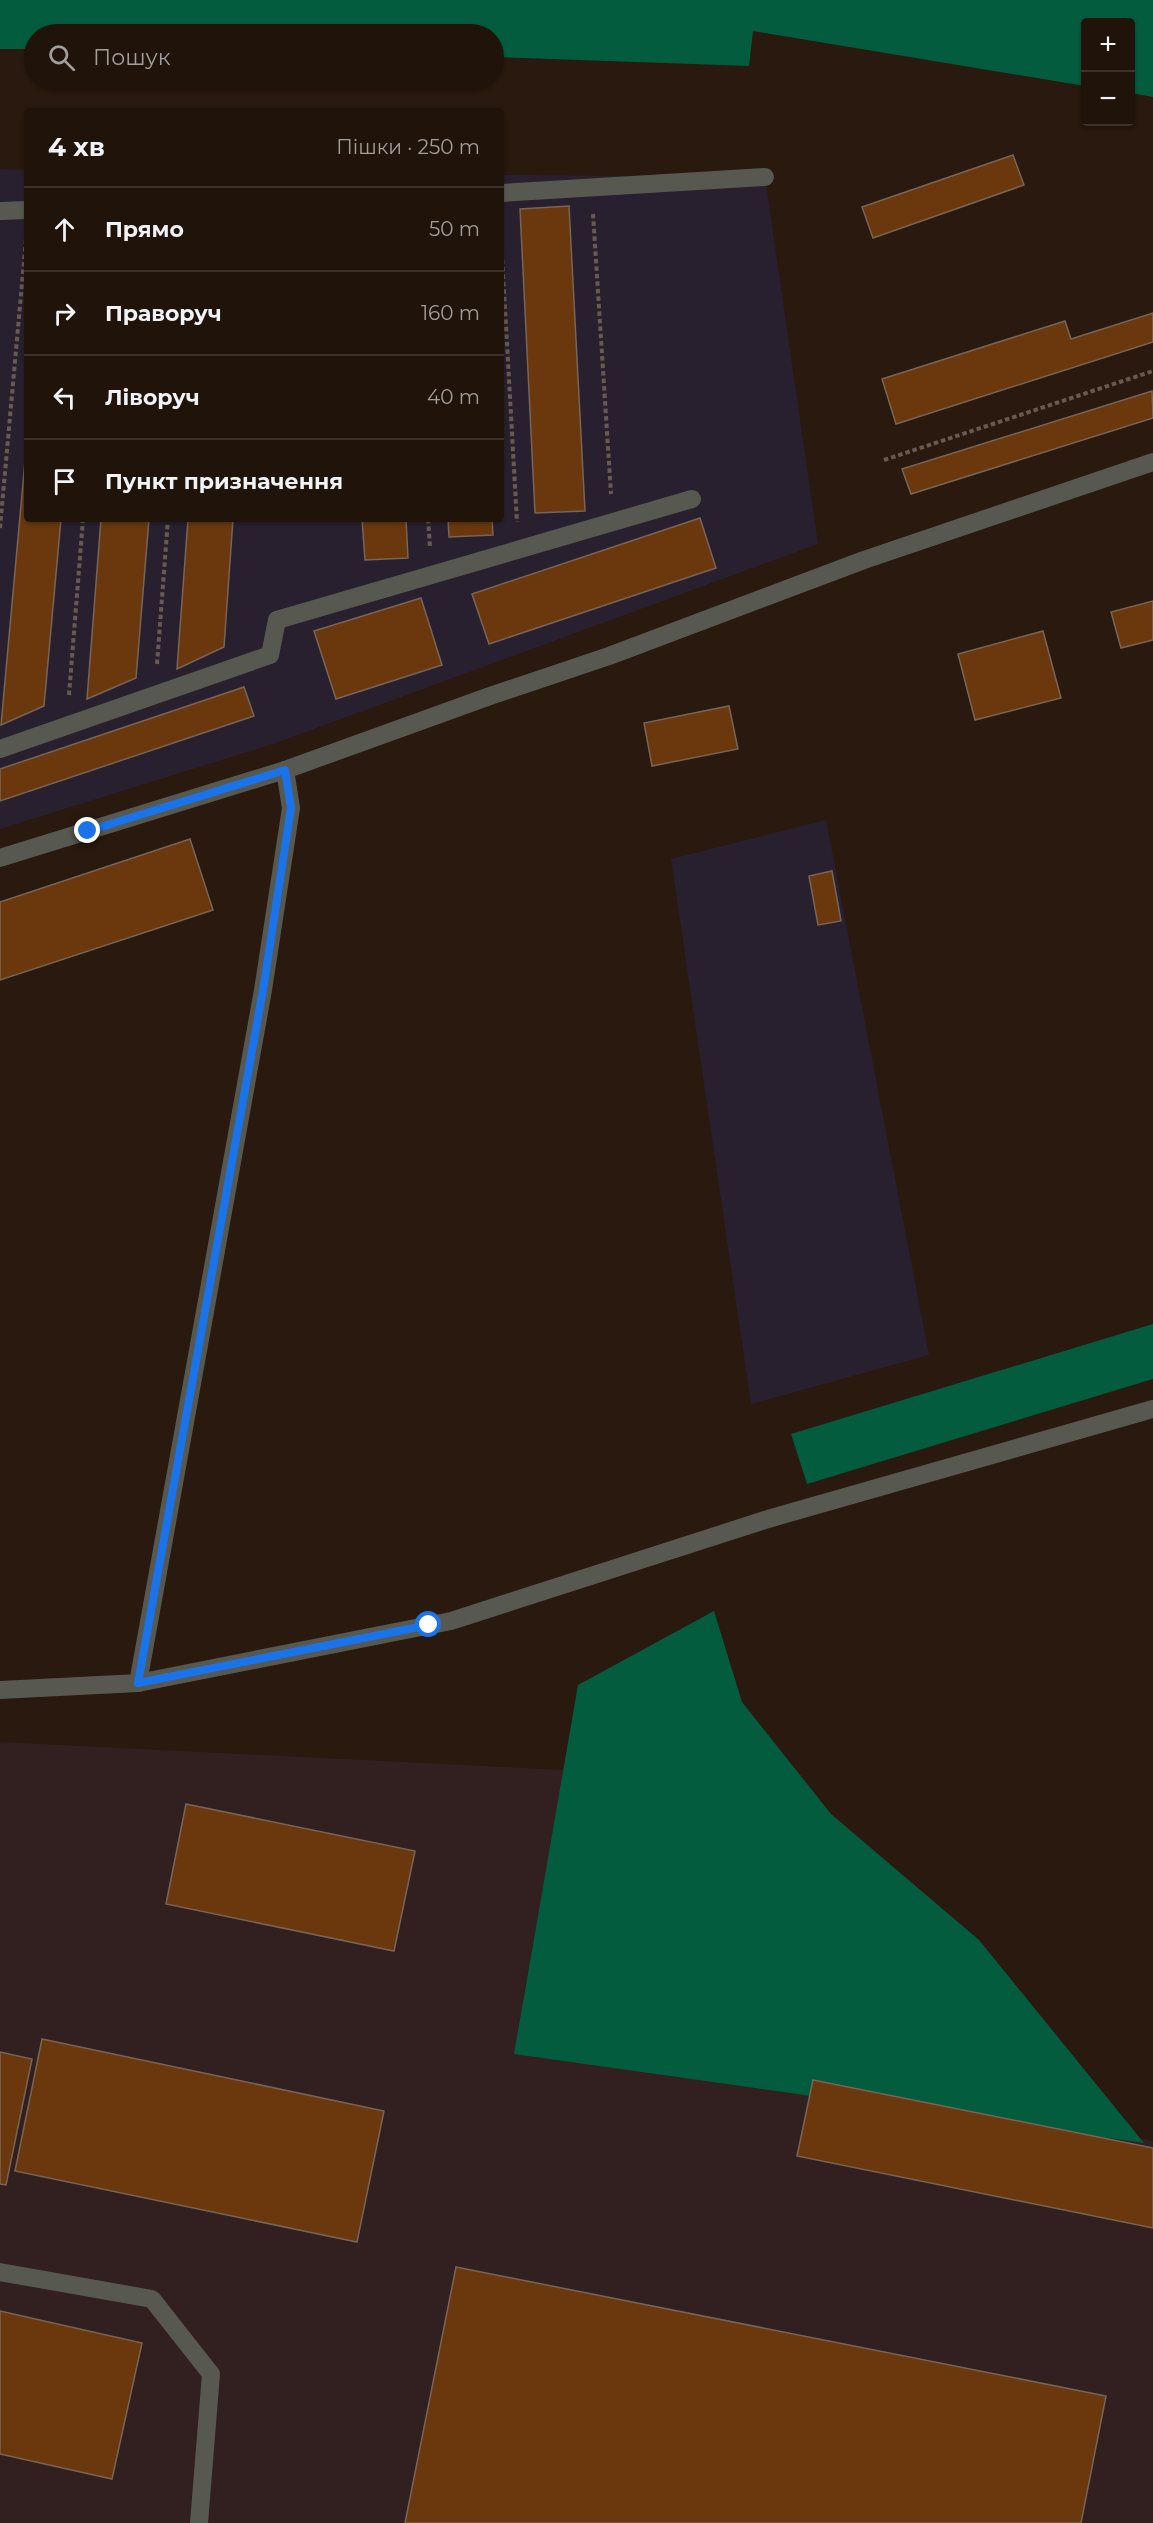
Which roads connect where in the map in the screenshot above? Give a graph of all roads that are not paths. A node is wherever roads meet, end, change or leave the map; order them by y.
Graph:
1 (765, 177) dead end
2 (504, 193) edge
3 (24, 210) edge
4 (0, 211) edge
5 (1153, 462) edge
6 (692, 499) dead end
7 (0, 749) edge
8 (285, 770) junction
9 (0, 858) edge
10 (1153, 1409) edge
11 (138, 1683) junction
12 (0, 1690) edge
13 (0, 2272) edge
14 (199, 2523) edge

1 - 2 street
3 - 4 street
5 - 8 street
6 - 7 street
8 - 9 street
8 - 11 street
10 - 11 street
11 - 12 street
13 - 14 street

